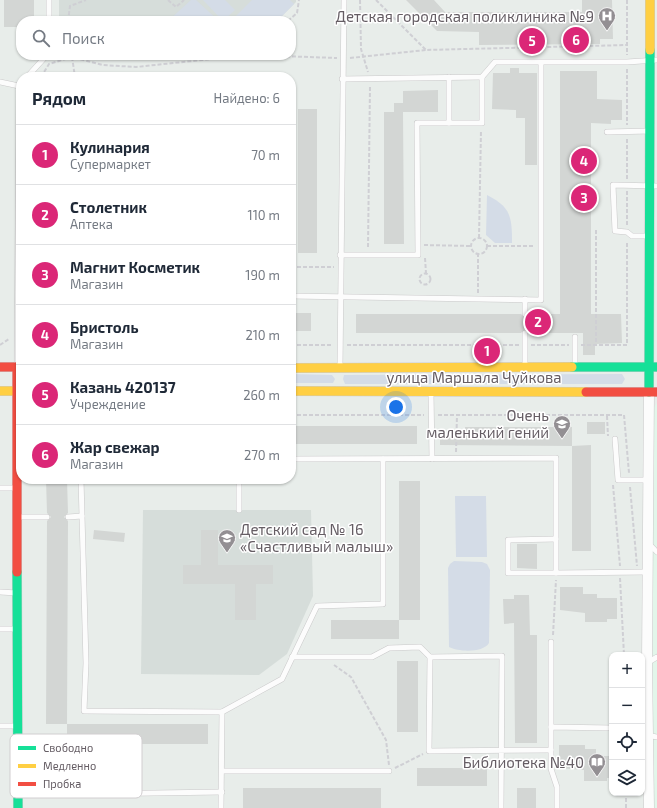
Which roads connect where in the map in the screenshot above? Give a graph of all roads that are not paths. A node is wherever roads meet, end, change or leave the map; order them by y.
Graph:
1 (49, 0) edge
2 (344, 0) edge
3 (650, 0) edge
4 (49, 16) edge
5 (42, 60) edge
6 (654, 60) edge
7 (541, 63) junction
8 (32, 72) edge
9 (449, 77) junction
10 (482, 77) junction
11 (342, 79) junction
12 (0, 82) edge
13 (16, 84) edge
14 (449, 123) junction
15 (650, 131) junction
16 (606, 132) dead end
17 (654, 189) edge
18 (650, 236) junction
19 (340, 255) junction
20 (654, 287) edge
21 (296, 296) edge
22 (340, 297) junction
23 (526, 299) junction
24 (526, 314) dead end
25 (526, 333) dead end
26 (575, 337) dead end
27 (0, 367) edge
28 (16, 367) edge
29 (654, 367) edge
30 (526, 368) junction
31 (575, 368) junction
32 (296, 369) edge
33 (340, 379) junction
34 (296, 390) edge
35 (431, 390) junction
36 (0, 391) edge
37 (16, 391) edge
38 (653, 392) edge
39 (615, 439) dead end
40 (653, 444) edge
41 (296, 459) edge
42 (383, 459) junction
43 (432, 459) junction
44 (648, 480) junction
45 (18, 484) edge
46 (81, 484) edge
47 (239, 484) edge
48 (0, 488) edge
49 (18, 488) junction
50 (239, 510) dead end
51 (82, 516) junction
52 (18, 517) junction
53 (47, 517) dead end
54 (68, 517) dead end
55 (556, 539) junction
56 (648, 544) junction
57 (657, 552) edge
58 (642, 572) junction
59 (556, 573) junction
60 (0, 592) edge
61 (18, 593) junction
62 (0, 629) edge
63 (18, 629) junction
64 (551, 642) road end
65 (292, 657) junction
66 (657, 657) edge
67 (430, 658) junction
68 (647, 664) junction
69 (222, 712) junction
70 (0, 726) edge
71 (18, 726) junction
72 (551, 727) junction
73 (609, 728) edge
74 (18, 734) edge
75 (649, 736) edge
76 (501, 750) junction
77 (551, 750) junction
78 (222, 771) junction
79 (389, 771) road end
80 (222, 792) junction
81 (142, 793) edge
82 (222, 808) edge
83 (501, 808) edge
84 (557, 808) edge
85 (649, 808) edge

1 - 4 lane
2 - 11 lane
3 - 6 street
5 - 8 lane
6 - 7 lane
6 - 15 street
7 - 10 lane
7 - 23 lane
9 - 10 lane
9 - 11 lane
9 - 14 lane
10 - 14 lane
11 - 19 lane
12 - 13 lane
14 - 19 lane
15 - 16 lane
15 - 17 street
17 - 18 street
17 - 18 lane
18 - 20 street
19 - 22 lane
20 - 29 street
21 - 22 lane
22 - 23 lane
22 - 33 lane
23 - 24 lane
25 - 30 lane
26 - 31 lane
27 - 28 street
29 - 31 street, улица Маршала Чуйкова
29 - 38 street
30 - 31 street, улица Маршала Чуйкова
30 - 33 street, улица Маршала Чуйкова
32 - 33 street, улица Маршала Чуйкова
33 - 34 street, улица Маршала Чуйкова
33 - 35 street, улица Маршала Чуйкова
35 - 38 street, улица Маршала Чуйкова
35 - 43 lane
36 - 37 street
38 - 40 street
39 - 44 lane
40 - 44 street
41 - 42 lane
42 - 43 lane
42 - 65 lane
43 - 55 lane
44 - 56 street
45 - 49 street
46 - 51 lane
47 - 50 lane
48 - 49 lane
49 - 52 street
51 - 54 lane
51 - 69 lane
52 - 53 lane
52 - 61 street
55 - 59 lane
55 - 59 lane
56 - 57 lane
56 - 58 street
58 - 59 lane
58 - 68 street
60 - 61 lane
61 - 63 street
62 - 63 lane
63 - 71 street
64 - 72 lane
65 - 67 lane
65 - 69 lane
66 - 68 lane
67 - 76 lane
67 - 76 lane
68 - 75 street
69 - 78 lane
70 - 71 lane
71 - 74 street
72 - 73 lane
72 - 77 lane
75 - 85 street
76 - 77 lane
76 - 83 lane
77 - 84 lane
78 - 79 lane
78 - 80 lane
80 - 81 lane
80 - 82 lane

